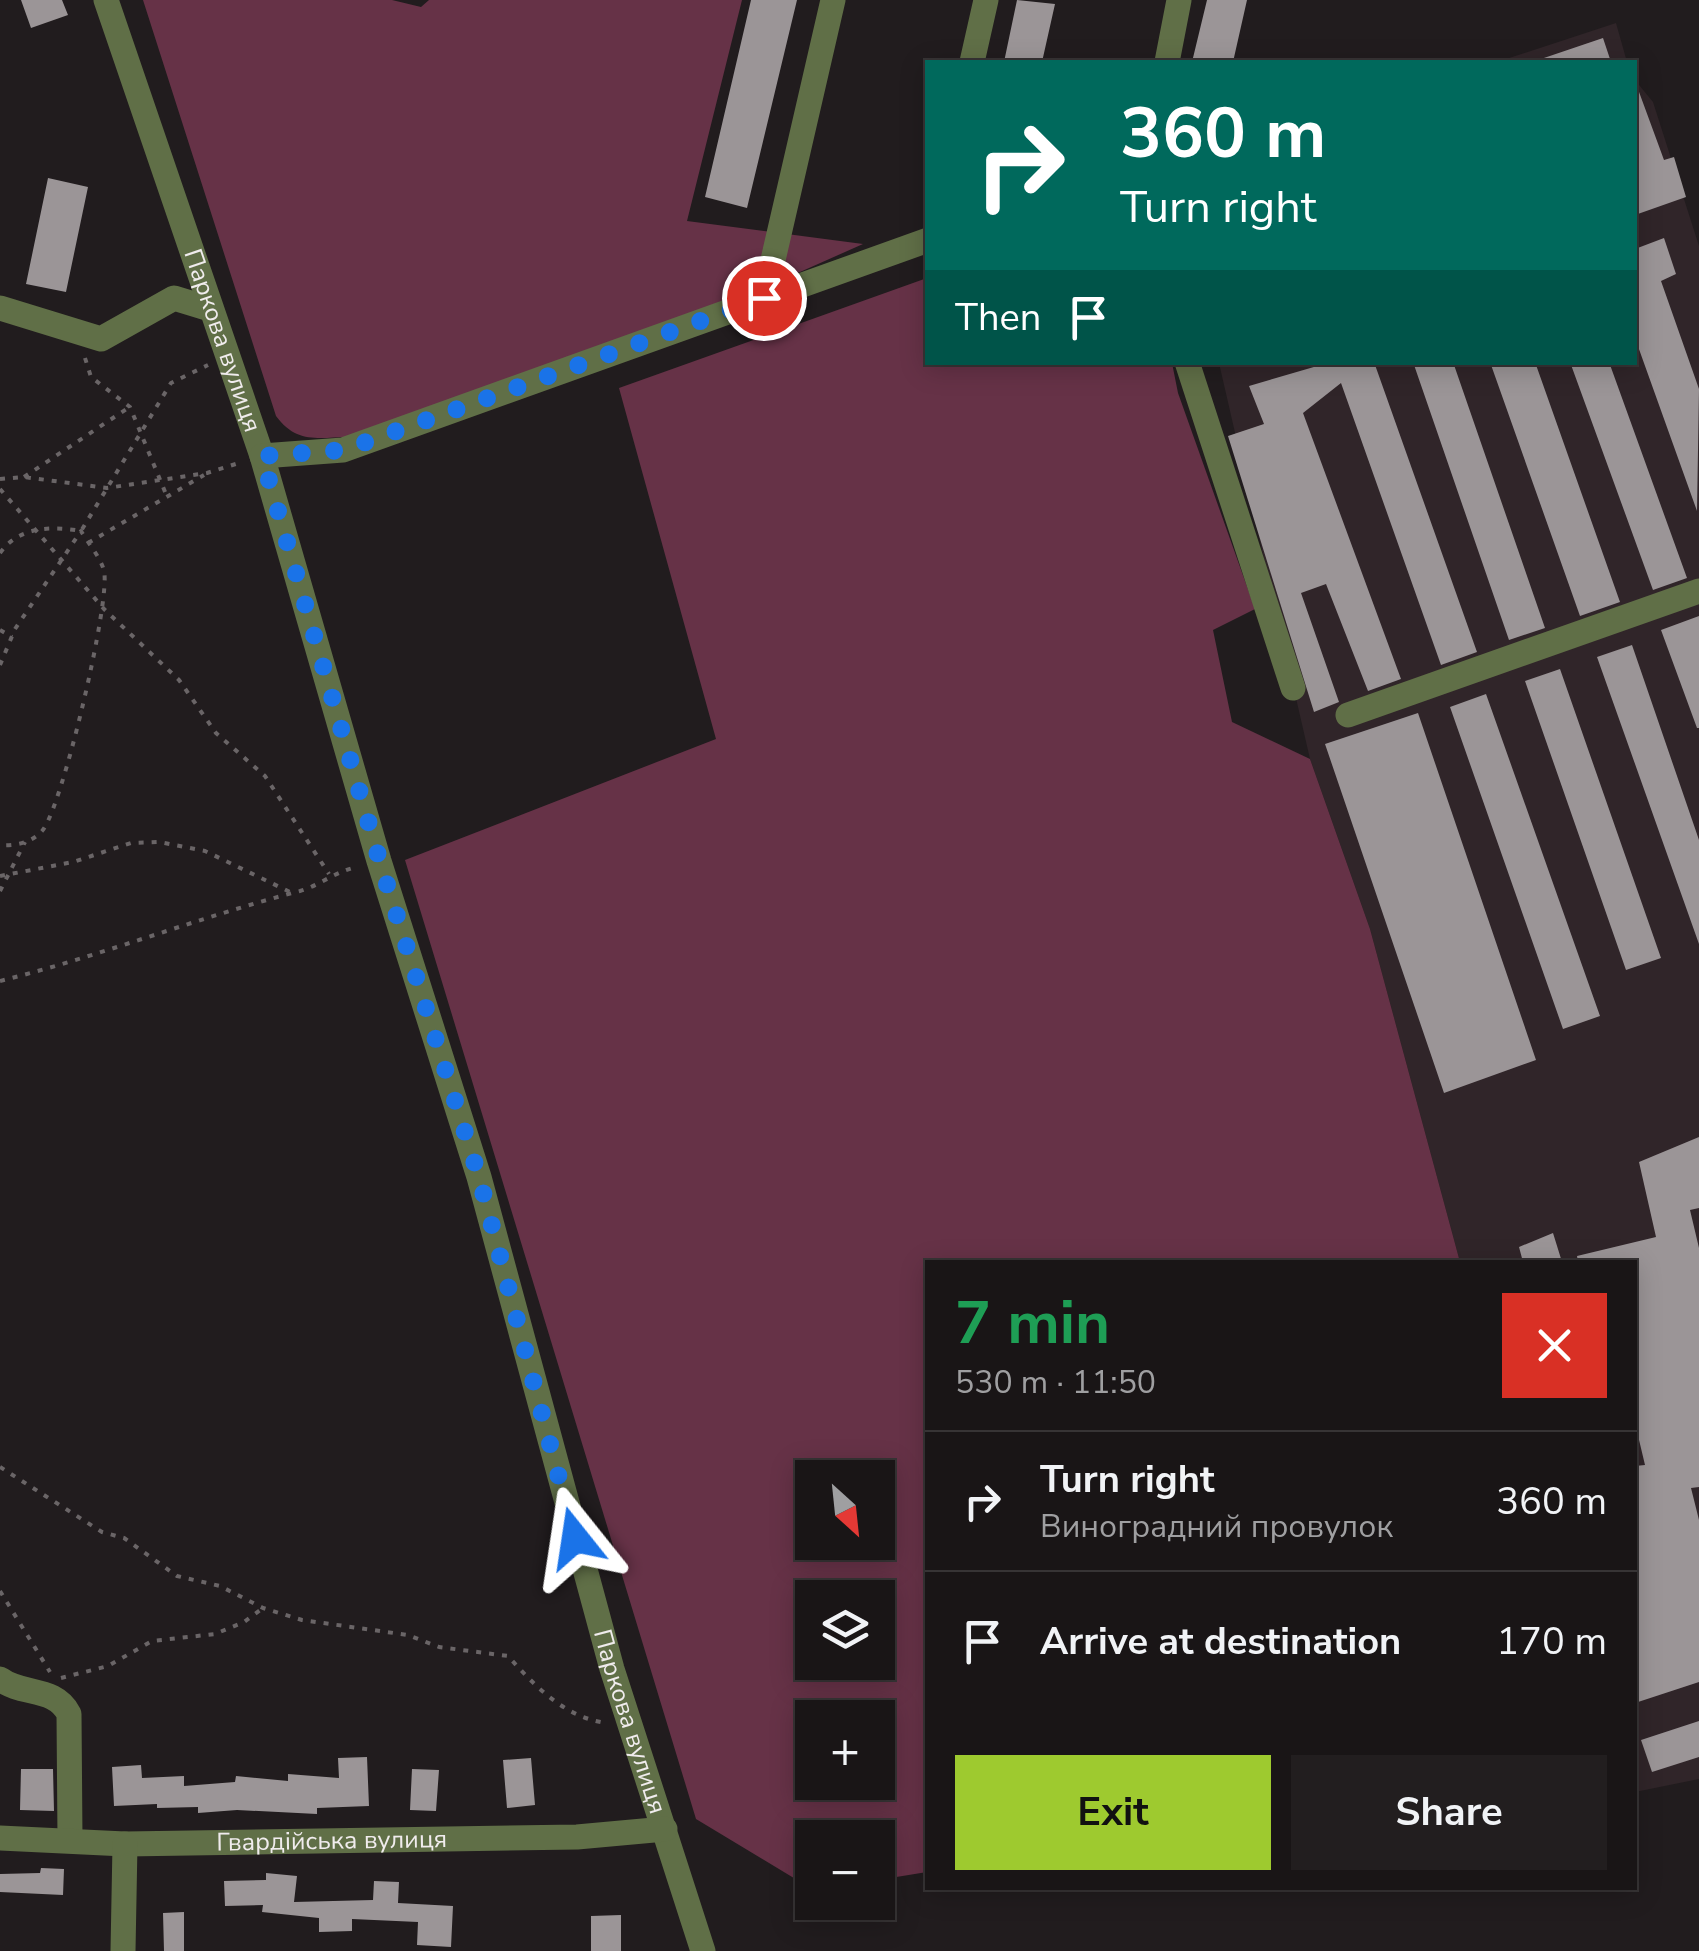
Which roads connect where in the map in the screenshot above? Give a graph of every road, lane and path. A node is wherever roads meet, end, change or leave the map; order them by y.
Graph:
1 (106, 0) edge
2 (833, 0) edge
3 (986, 0) edge
4 (1179, 0) edge
5 (972, 60) edge
6 (1167, 60) edge
7 (925, 241) edge
8 (764, 298) junction
9 (0, 308) edge
10 (210, 309) junction
11 (100, 338) junction
12 (226, 357) junction
13 (1188, 365) edge
14 (130, 407) junction
15 (142, 431) junction
16 (262, 456) junction
17 (207, 473) junction
18 (24, 477) junction
19 (158, 478) junction
20 (0, 479) edge
21 (107, 488) junction
22 (0, 489) edge
23 (168, 498) junction
24 (34, 529) junction
25 (80, 532) junction
26 (88, 543) junction
27 (0, 553) edge
28 (61, 561) junction
29 (1699, 591) edge
30 (104, 608) junction
31 (0, 630) edge
32 (12, 637) junction
33 (0, 665) edge
34 (1293, 688) dead end
35 (1348, 715) dead end
36 (25, 841) junction
37 (0, 845) edge
38 (380, 862) junction
39 (12, 873) junction
40 (328, 874) junction
41 (0, 876) edge
42 (0, 892) edge
43 (290, 892) junction
44 (0, 981) edge
45 (0, 1468) edge
46 (0, 1592) edge
47 (264, 1608) junction
48 (0, 1680) edge
49 (631, 1727) junction
50 (665, 1829) junction
51 (0, 1838) edge
52 (70, 1838) junction
53 (125, 1844) junction
54 (123, 1951) edge
55 (703, 1951) edge

1 - 10 street, Паркова вулиця
2 - 8 street
3 - 5 street
4 - 6 street
7 - 8 street
8 - 16 street
9 - 11 street
10 - 11 street
10 - 12 street, Паркова вулиця
11 - 14 path
12 - 15 path
12 - 16 street, Паркова вулиця
13 - 34 street
14 - 15 path
14 - 18 path
15 - 19 path
15 - 21 path
16 - 17 path
16 - 38 street, Паркова вулиця
17 - 19 path
17 - 23 path
18 - 20 path
18 - 21 path
19 - 21 path
19 - 23 path
21 - 25 path
22 - 24 path
23 - 26 path
24 - 25 path
24 - 27 path
24 - 28 path
25 - 26 path
25 - 28 path
26 - 30 path
28 - 30 path
28 - 32 path
29 - 35 street
30 - 36 path
30 - 40 path
31 - 32 path
32 - 33 path
36 - 37 path
36 - 39 path
38 - 40 path
38 - 49 street, Паркова вулиця
39 - 41 path
39 - 42 path
39 - 43 path
40 - 43 path
43 - 44 path
45 - 47 path
46 - 47 path
47 - 49 path
48 - 52 street
49 - 50 street, Паркова вулиця
50 - 53 street, Гвардійська вулиця
50 - 55 street, Паркова вулиця
51 - 52 street, Гвардійська вулиця
52 - 53 street, Гвардійська вулиця
53 - 54 street

